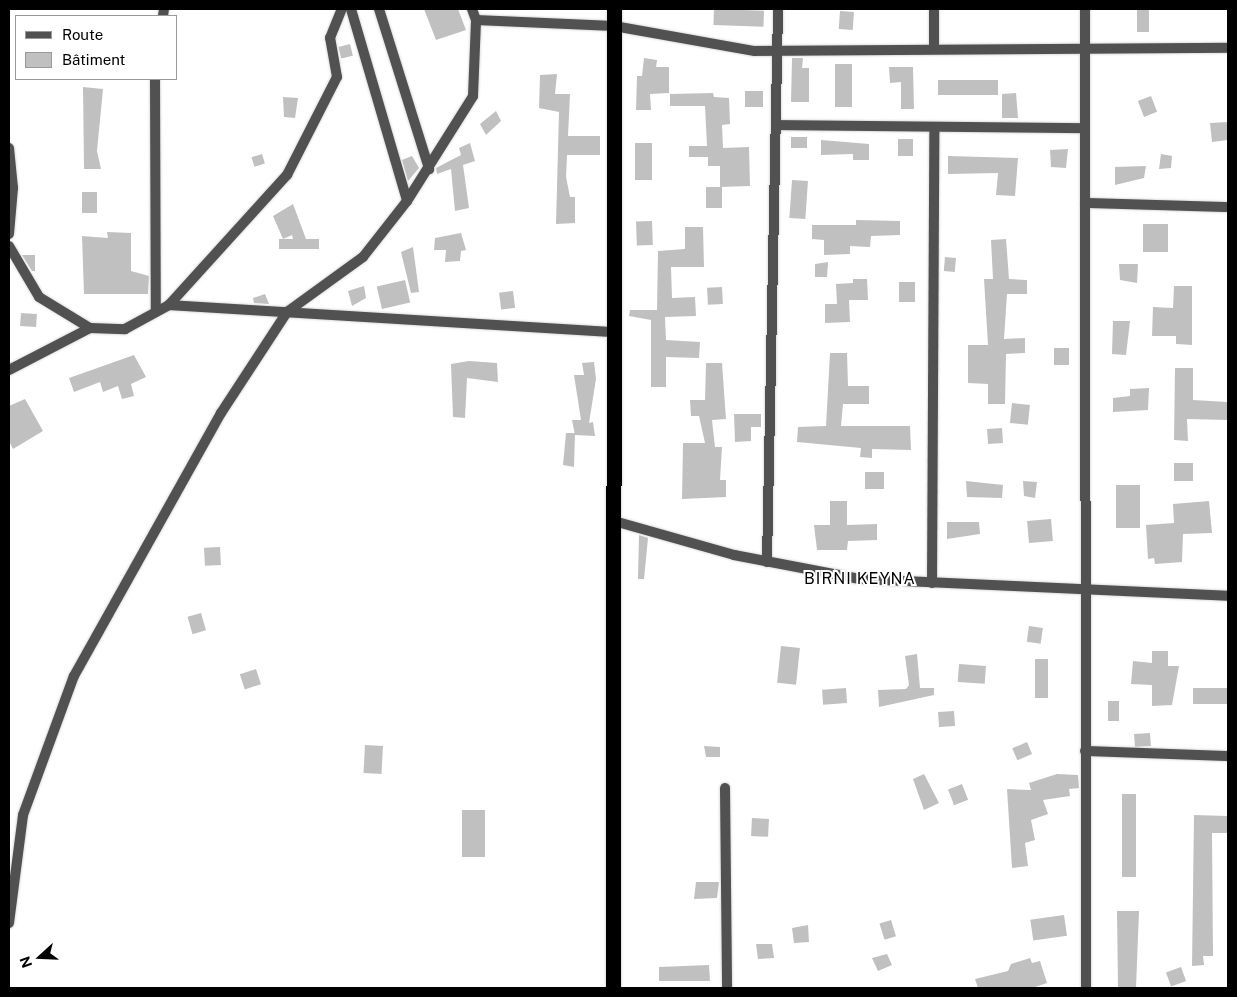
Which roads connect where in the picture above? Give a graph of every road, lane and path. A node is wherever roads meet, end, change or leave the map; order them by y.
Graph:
1 (342, 9) edge
2 (351, 9) edge
3 (379, 9) edge
4 (472, 9) edge
5 (614, 9) edge
6 (778, 9) edge
7 (934, 9) edge
8 (1085, 9) edge
9 (476, 20) junction
10 (614, 26) junction
11 (934, 47) junction
12 (1228, 48) edge
13 (1085, 49) junction
14 (777, 50) junction
15 (155, 80) edge
16 (776, 125) junction
17 (934, 128) junction
18 (1085, 128) junction
19 (9, 148) edge
20 (429, 168) junction
21 (407, 201) junction
22 (1085, 203) junction
23 (1228, 207) edge
24 (9, 234) edge
25 (9, 246) edge
26 (169, 304) junction
27 (156, 312) junction
28 (287, 312) junction
29 (90, 328) junction
30 (614, 332) junction
31 (9, 370) edge
32 (614, 521) junction
33 (767, 562) junction
34 (932, 583) junction
35 (1083, 591) junction
36 (1228, 596) edge
37 (1085, 751) junction
38 (1228, 756) edge
39 (725, 788) dead end
40 (9, 923) edge
41 (612, 988) edge
42 (726, 988) edge
43 (1086, 988) edge

1 - 26 street
2 - 21 street
3 - 20 street
4 - 9 street
5 - 10 highway
6 - 14 street
7 - 11 street
8 - 13 street
9 - 10 street
9 - 20 street
10 - 14 street
10 - 30 highway
11 - 13 street
11 - 14 street
12 - 13 street
13 - 18 street
14 - 16 street
15 - 27 street
16 - 17 street
16 - 33 street
17 - 18 street
17 - 34 street
18 - 22 street
19 - 24 street
20 - 21 street
21 - 28 street
22 - 23 street
22 - 35 street
25 - 29 street
26 - 27 street
26 - 28 street
27 - 29 street
28 - 30 street
28 - 40 street
29 - 31 street
30 - 32 highway
32 - 33 street
32 - 41 highway
33 - 34 street
34 - 35 street
35 - 36 street
35 - 37 street
37 - 38 street
37 - 43 street
39 - 42 street

